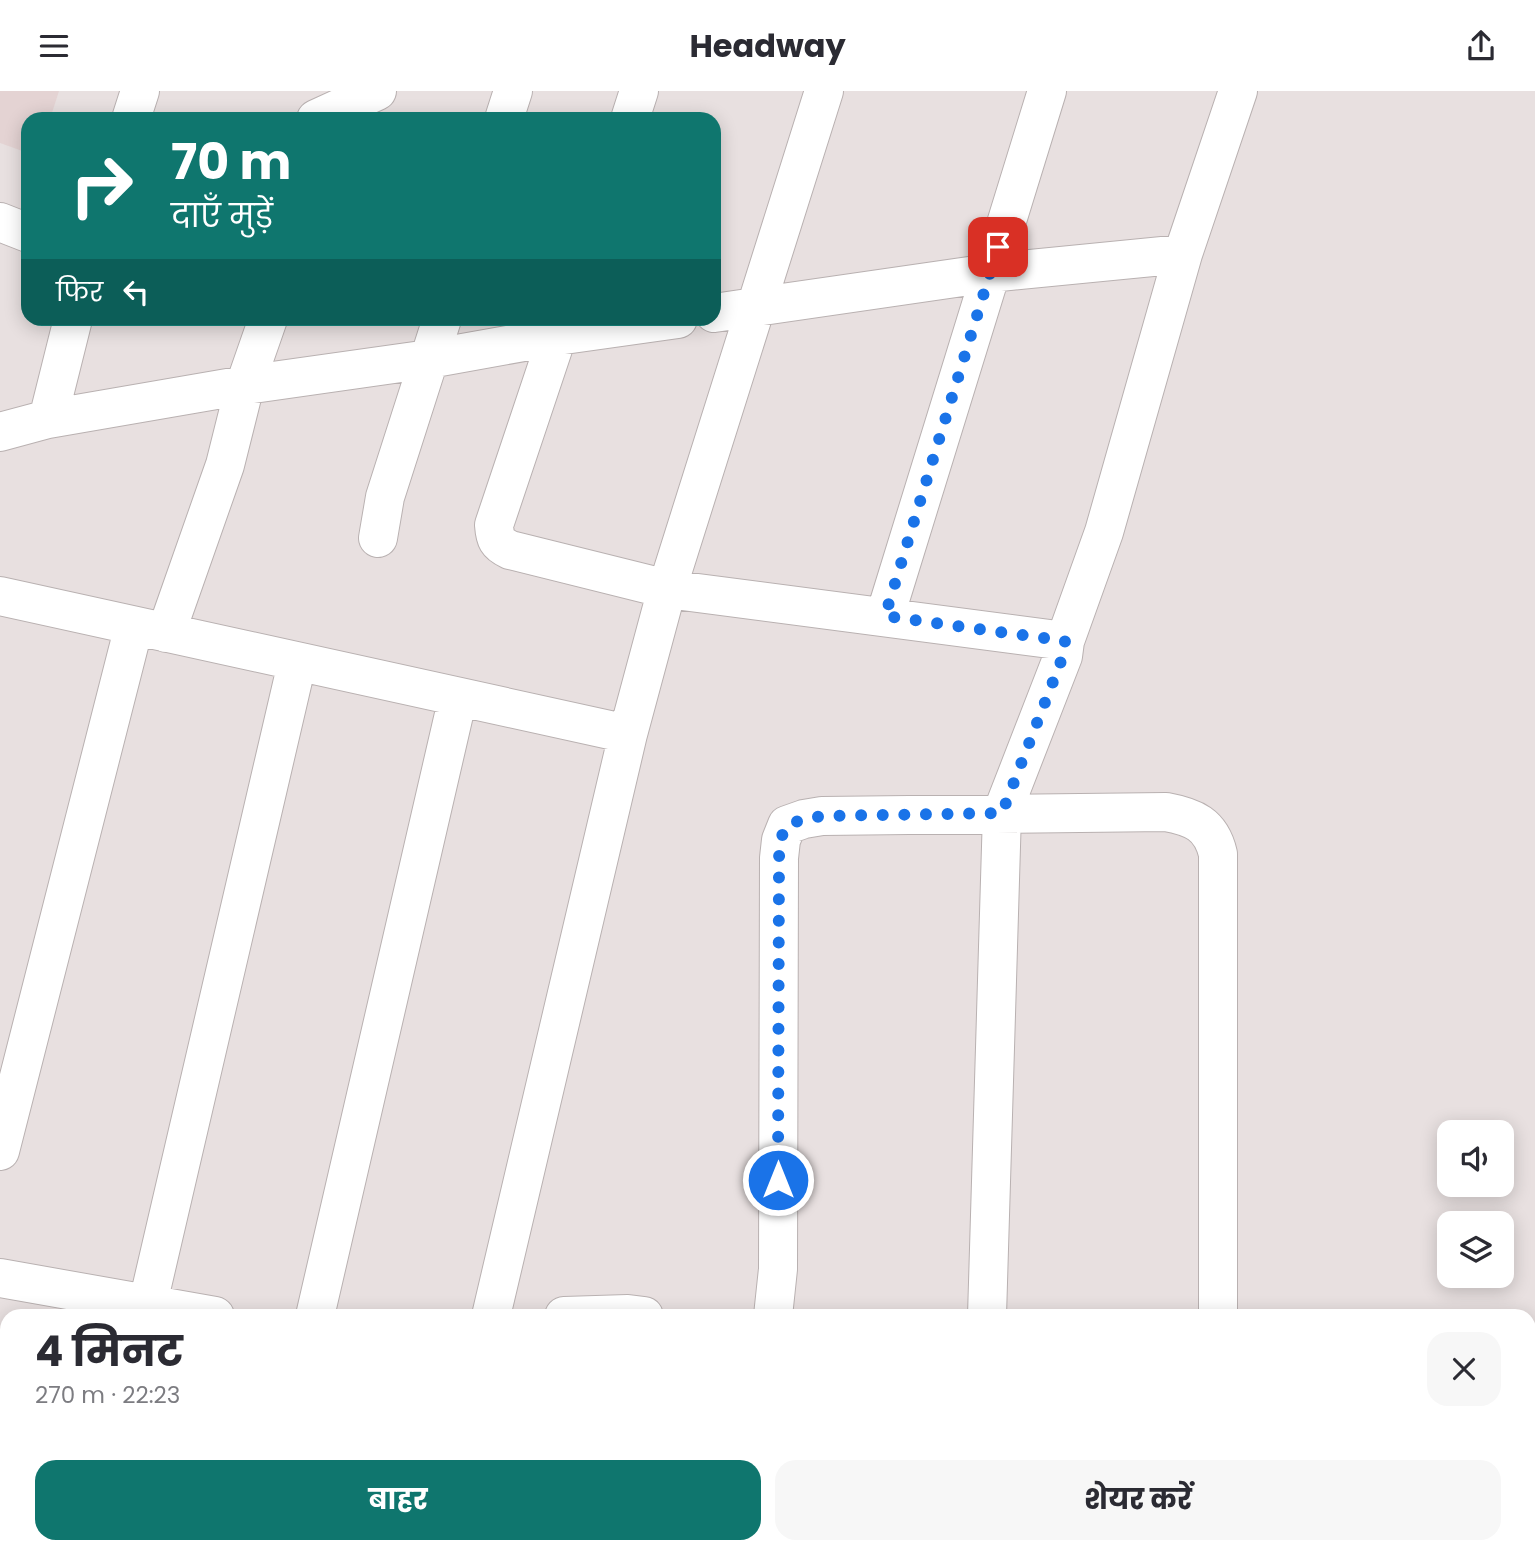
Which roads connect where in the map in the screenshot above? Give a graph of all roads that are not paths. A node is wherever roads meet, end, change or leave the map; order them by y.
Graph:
1 (140, 91) edge
2 (377, 91) edge
3 (513, 91) edge
4 (639, 91) edge
5 (824, 91) edge
6 (1047, 91) edge
7 (1238, 91) edge
8 (330, 110) edge
9 (133, 112) edge
10 (506, 112) edge
11 (632, 112) edge
12 (0, 222) edge
13 (21, 231) edge
14 (21, 237) edge
15 (0, 245) edge
16 (1183, 254) junction
17 (990, 273) junction
18 (755, 307) junction
19 (721, 312) edge
20 (71, 326) edge
21 (266, 326) edge
22 (440, 326) edge
23 (560, 327) edge
24 (429, 359) junction
25 (245, 385) junction
26 (48, 419) junction
27 (0, 432) edge
28 (378, 538) dead end
29 (667, 589) junction
30 (0, 596) edge
31 (885, 616) junction
32 (150, 629) junction
33 (1065, 641) junction
34 (297, 663) junction
35 (458, 697) junction
36 (628, 734) junction
37 (1002, 813) junction
38 (0, 1151) edge
39 (0, 1278) edge
40 (145, 1309) edge
41 (150, 1309) edge
42 (317, 1309) edge
43 (493, 1309) edge
44 (775, 1309) edge
45 (987, 1309) edge
46 (1218, 1309) edge

1 - 9 street
2 - 8 street
3 - 10 street
4 - 11 street
5 - 18 street
6 - 17 street
7 - 16 street
12 - 13 street
14 - 15 street
16 - 17 street
16 - 33 street
17 - 18 street
17 - 31 street
18 - 19 street
18 - 29 street
20 - 26 street
21 - 25 street
22 - 24 street
23 - 24 street
23 - 29 street
24 - 25 street
24 - 28 street
25 - 26 street
25 - 32 street
26 - 27 street
29 - 31 street
29 - 36 street
30 - 32 street
31 - 33 street
32 - 34 street
32 - 38 street
33 - 37 street
34 - 35 street
34 - 41 street
35 - 36 street
35 - 42 street
36 - 43 street
37 - 44 street
37 - 45 street
37 - 46 street
39 - 40 street

